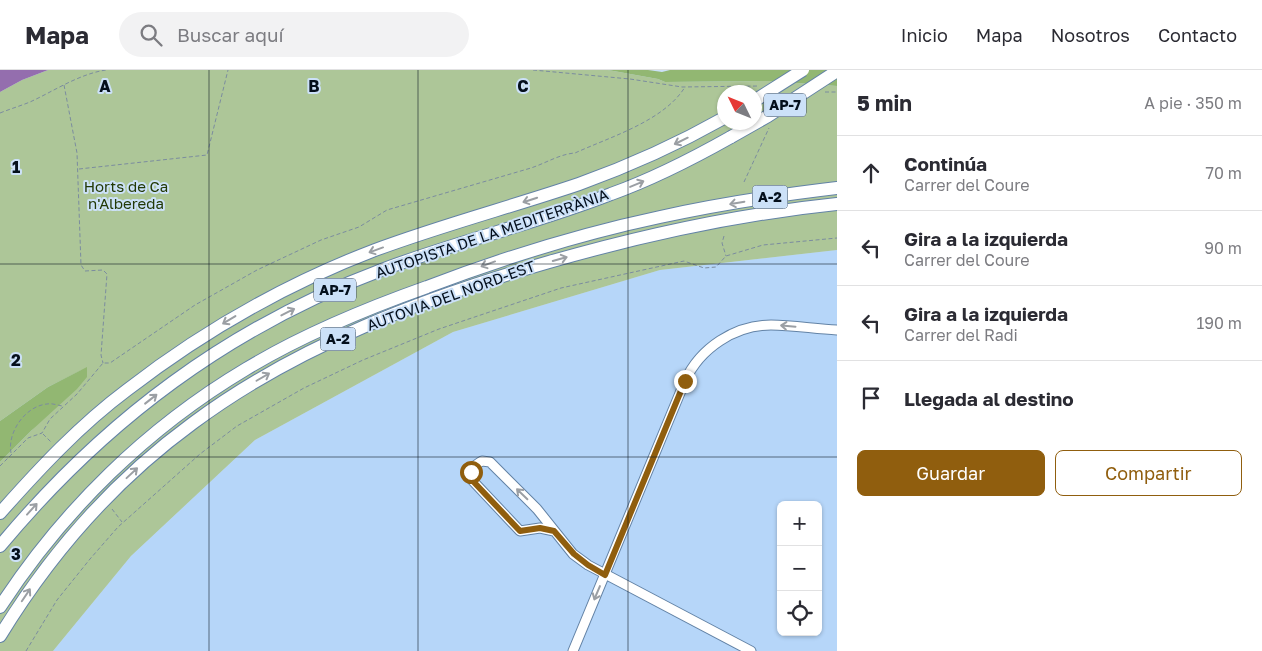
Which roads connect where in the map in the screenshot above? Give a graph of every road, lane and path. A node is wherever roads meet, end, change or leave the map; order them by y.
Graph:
1 (106, 70) edge
2 (228, 70) edge
3 (533, 70) edge
4 (803, 70) edge
5 (837, 71) edge
6 (64, 85) junction
7 (685, 87) dead end
8 (762, 96) edge
9 (0, 113) edge
10 (717, 122) edge
11 (770, 126) dead end
12 (78, 169) junction
13 (744, 182) dead end
14 (837, 188) edge
15 (837, 204) edge
16 (724, 236) dead end
17 (837, 238) edge
18 (726, 256) junction
19 (837, 330) edge
20 (103, 364) dead end
21 (63, 406) dead end
22 (42, 433) dead end
23 (51, 442) dead end
24 (11, 455) dead end
25 (537, 508) junction
26 (112, 509) dead end
27 (0, 512) edge
28 (123, 523) junction
29 (532, 529) junction
30 (554, 531) junction
31 (0, 546) edge
32 (605, 575) junction
33 (0, 607) edge
34 (0, 636) edge
35 (26, 651) edge
36 (573, 651) edge
37 (751, 651) edge

1 - 6 path
2 - 12 path
3 - 7 path
4 - 8 highway, AP-7, bridge
31 -> 5 highway, AUTOPISTA DE LA MEDITERRÀNIA / AP-7, bridge
6 - 9 path
6 - 12 path
10 -> 27 highway, AUTOPISTA DE LA MEDITERRÀNIA / AP-7
11 - 13 path
12 - 20 path
14 -> 33 highway, AUTOVIA DEL NORD-EST / A-2
34 -> 15 highway, AUTOVIA DEL NORD-EST / A-2
16 - 18 path
17 - 18 path
18 - 28 path
19 -> 32 street
21 - 24 path
22 - 23 path
25 - 29 street
25 -> 29 street
25 - 30 street
26 - 28 path
28 - 35 path
29 - 30 street
30 - 32 street
32 -> 36 street
32 - 37 street

